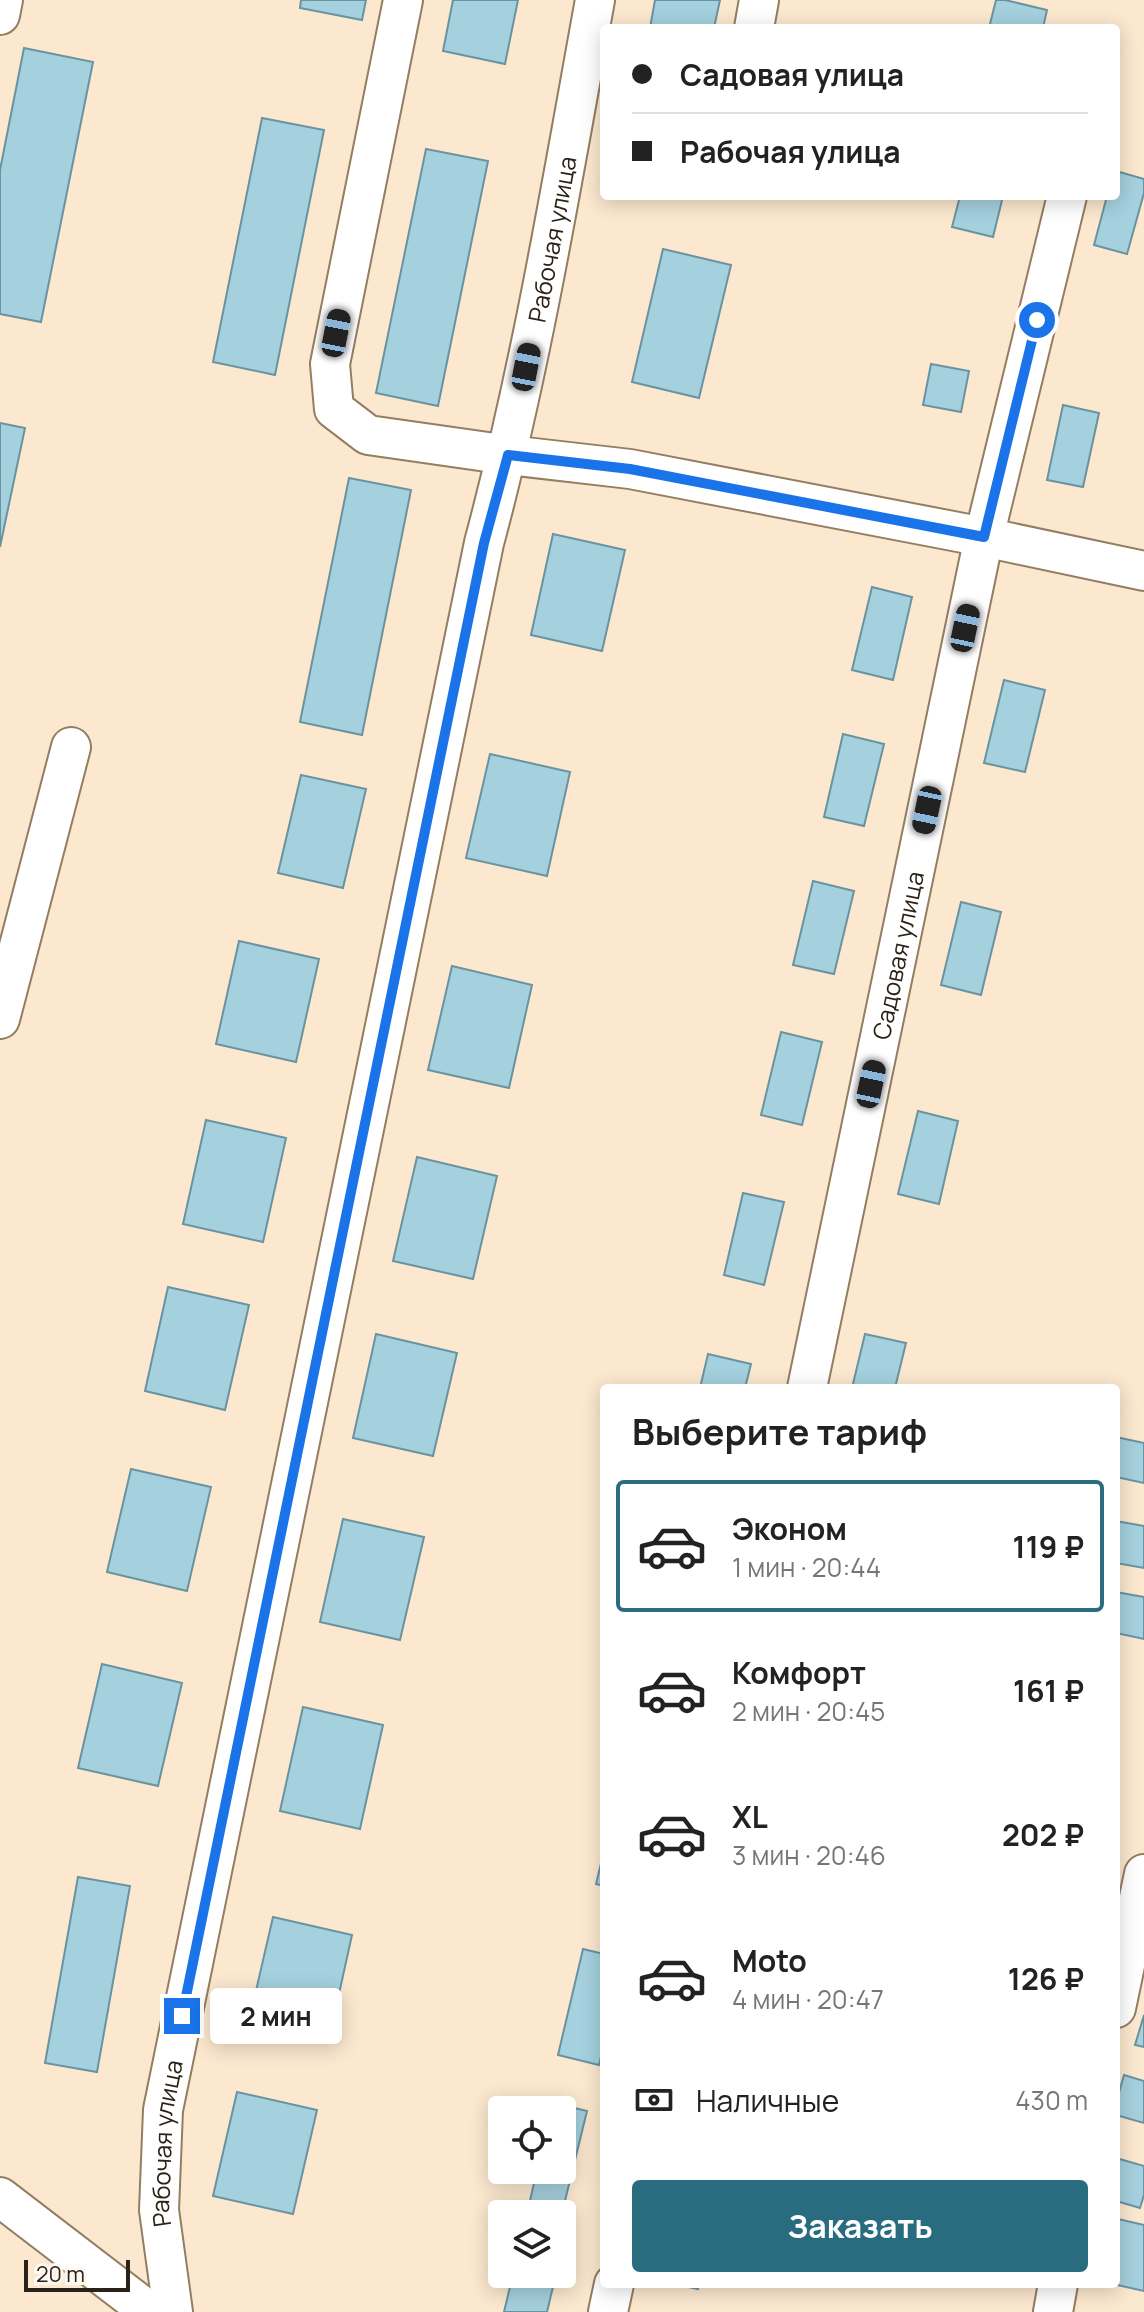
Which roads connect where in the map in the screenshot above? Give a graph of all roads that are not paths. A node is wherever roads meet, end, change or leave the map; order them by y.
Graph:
1 (3, 0) edge
2 (403, 0) edge
3 (595, 0) edge
4 (759, 0) edge
5 (0, 15) edge
6 (755, 24) edge
7 (1066, 200) edge
8 (508, 455) junction
9 (984, 537) junction
10 (1144, 571) edge
11 (71, 747) dead end
12 (0, 1019) edge
13 (808, 1384) edge
14 (1144, 1874) edge
15 (1120, 1989) edge
16 (0, 2197) edge
17 (613, 2288) edge
18 (1057, 2288) edge
19 (150, 2312) edge
20 (173, 2312) edge
21 (608, 2312) edge
22 (1053, 2312) edge

1 - 5 street
2 - 8 street
3 - 8 street, Рабочая улица
4 - 6 street
7 - 9 street, Садовая улица
8 - 9 street
8 - 20 street, Рабочая улица
9 - 10 street
9 - 13 street, Садовая улица
11 - 12 street
14 - 15 street
16 - 19 street
17 - 21 street
18 - 22 street

